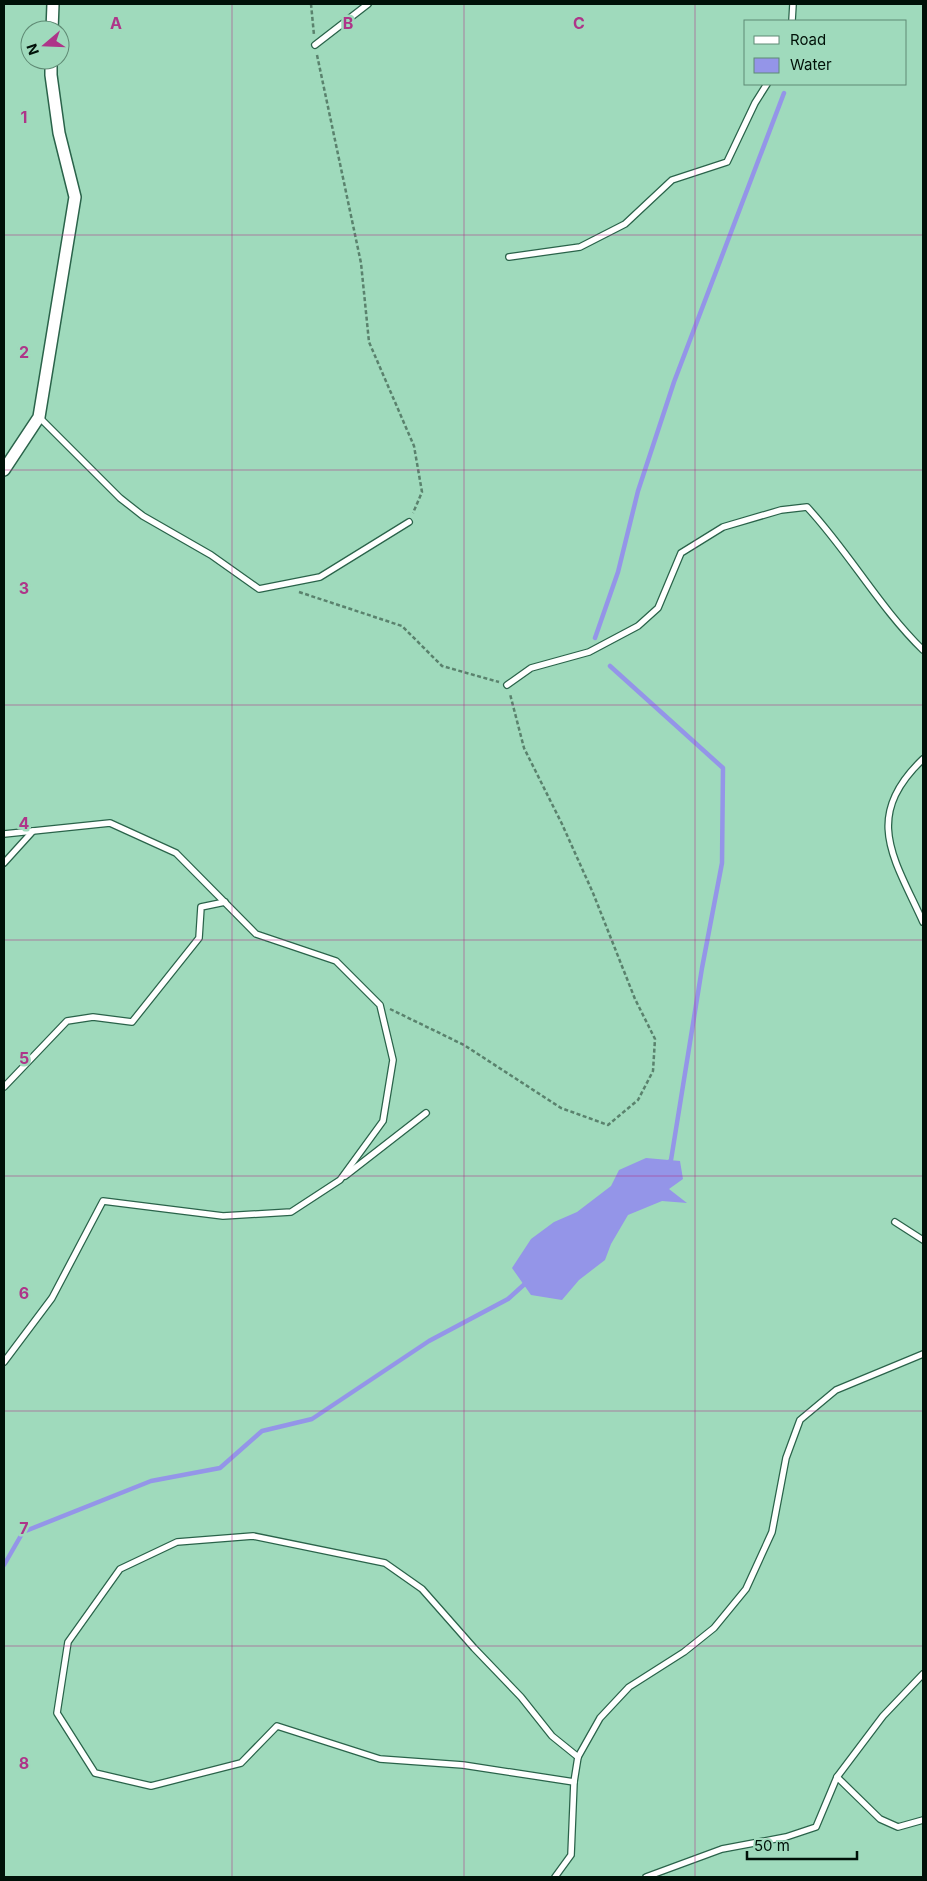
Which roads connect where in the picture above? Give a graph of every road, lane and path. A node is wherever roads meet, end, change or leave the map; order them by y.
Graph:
1 (53, 4) edge
2 (311, 4) edge
3 (368, 4) edge
4 (793, 4) edge
5 (52, 20) edge
6 (792, 20) edge
7 (315, 45) junction
8 (51, 70) edge
9 (766, 85) edge
10 (509, 257) dead end
11 (39, 417) junction
12 (4, 470) edge
13 (409, 522) joint
14 (276, 586) junction
15 (923, 650) edge
16 (507, 685) junction
17 (923, 758) edge
18 (33, 831) junction
19 (4, 834) edge
20 (4, 863) edge
21 (225, 902) junction
22 (923, 922) edge
23 (375, 1001) junction
24 (4, 1087) edge
25 (426, 1113) dead end
26 (340, 1180) junction
27 (895, 1222) dead end
28 (923, 1240) edge
29 (923, 1354) edge
30 (4, 1362) edge
31 (923, 1674) edge
32 (578, 1757) junction
33 (837, 1777) junction
34 (574, 1782) junction
35 (923, 1820) edge
36 (555, 1877) edge
37 (646, 1877) edge

1 - 5 street
2 - 7 path
3 - 7 lane
4 - 6 lane
7 - 13 path
8 - 11 street
9 - 10 lane
11 - 12 street
11 - 14 lane
13 - 14 lane
14 - 16 path
15 - 16 lane
16 - 23 path
17 - 22 lane
18 - 19 lane
18 - 20 lane
18 - 21 lane
21 - 23 lane
21 - 24 lane
23 - 26 lane
25 - 26 lane
26 - 30 lane
27 - 28 lane
29 - 32 lane
31 - 33 lane
32 - 34 lane
32 - 34 lane
33 - 35 lane
33 - 37 lane
34 - 36 lane

